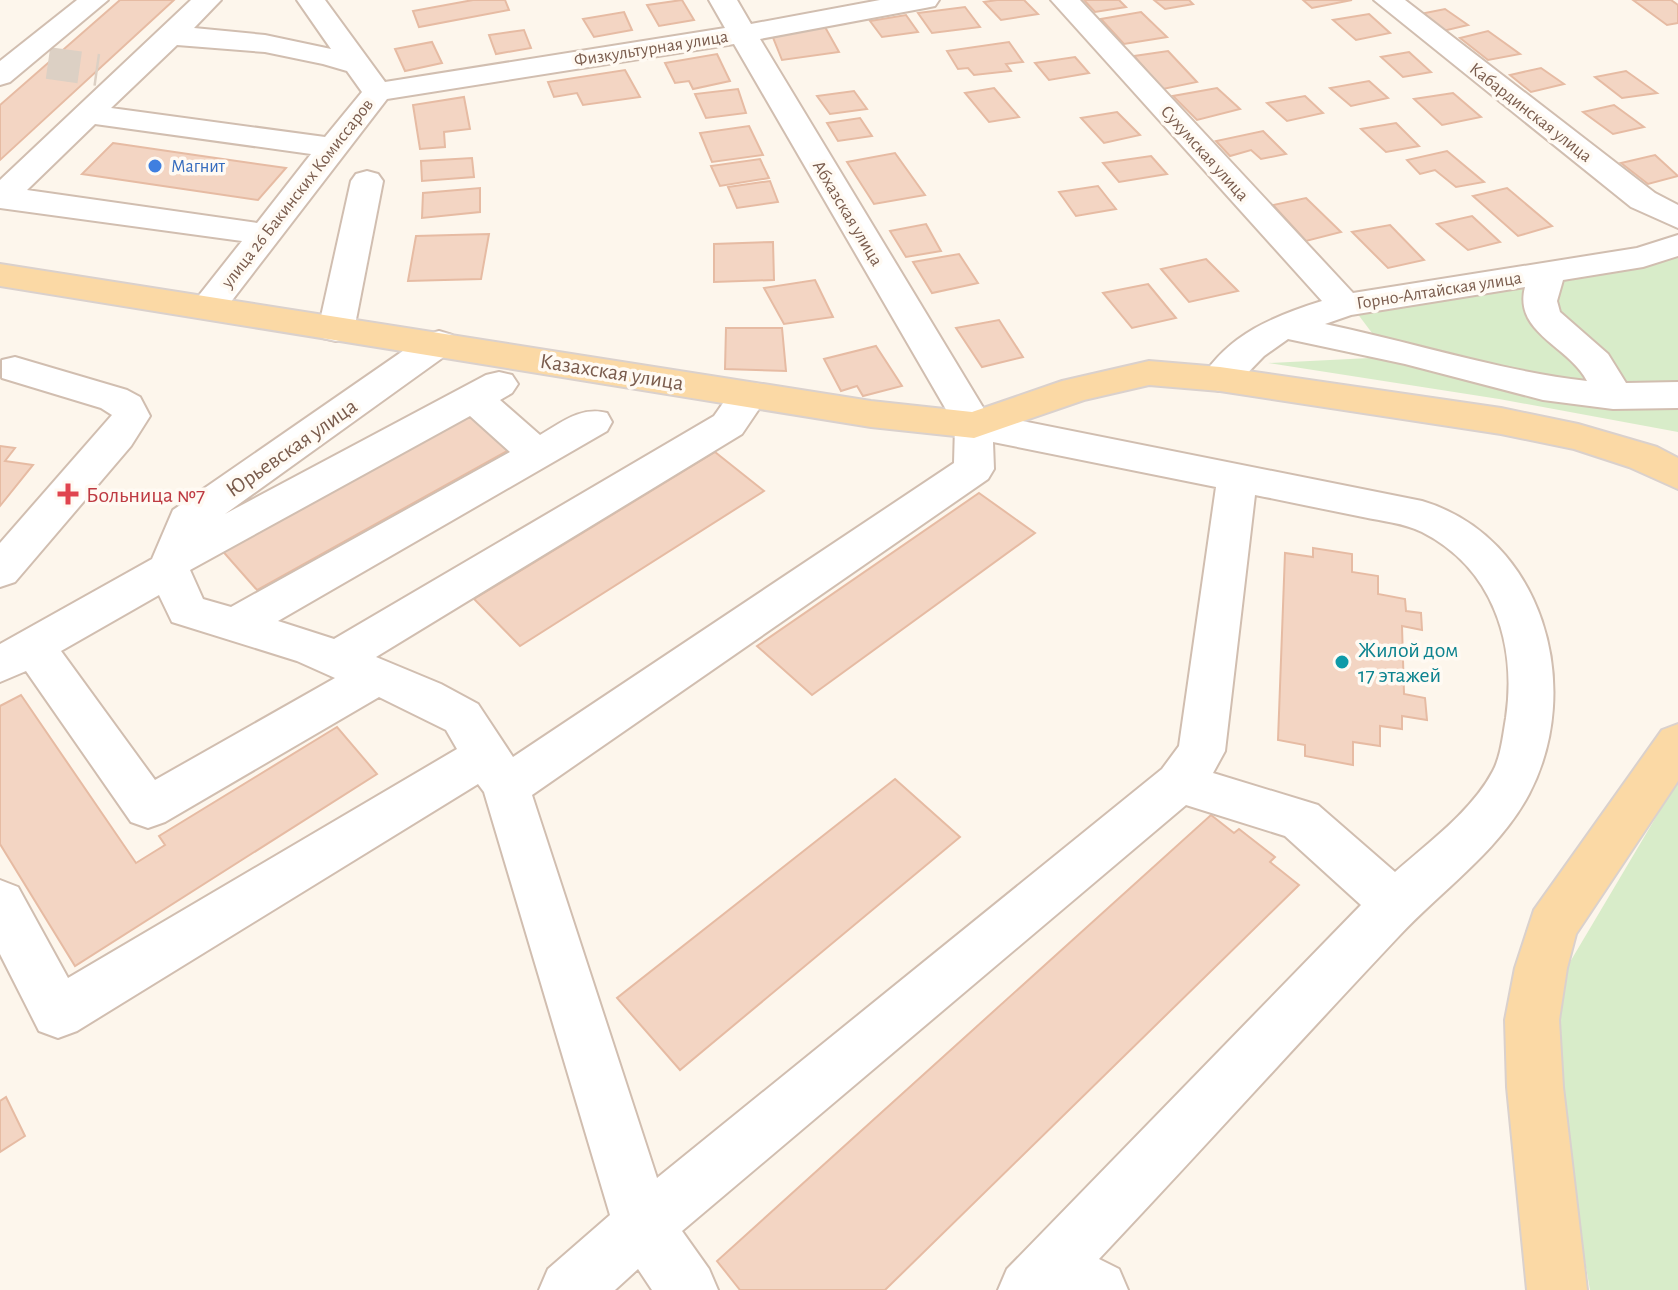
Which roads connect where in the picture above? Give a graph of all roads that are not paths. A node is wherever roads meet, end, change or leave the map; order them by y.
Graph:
1 (94, 0) edge
2 (207, 0) edge
3 (311, 0) edge
4 (723, 0) edge
5 (925, 0) edge
6 (1065, 0) edge
7 (1388, 0) edge
8 (742, 34) junction
9 (169, 36) junction
10 (358, 65) junction
11 (23, 66) edge
12 (98, 70) tunnel mouth
13 (129, 74) junction
14 (377, 92) junction
15 (87, 114) junction
16 (333, 148) junction
17 (367, 181) dead end
18 (1, 197) edge
19 (1678, 218) edge
20 (265, 234) junction
21 (1678, 245) edge
22 (1550, 272) junction
23 (0, 275) edge
24 (1345, 305) junction
25 (207, 308) junction
26 (1282, 326) junction
27 (336, 330) junction
28 (439, 343) junction
29 (15, 369) dead end
30 (1220, 379) junction
31 (750, 394) junction
32 (1678, 395) edge
33 (1613, 396) junction
34 (593, 422) dead end
35 (326, 423) junction
36 (974, 425) junction
37 (537, 454) junction
38 (362, 458) junction
39 (1678, 475) edge
40 (1237, 478) junction
41 (171, 564) junction
42 (0, 571) edge
43 (236, 625) junction
44 (16, 656) edge
45 (357, 668) junction
46 (1678, 743) edge
47 (496, 771) junction
48 (1179, 783) junction
49 (0, 903) edge
50 (1396, 904) junction
51 (643, 1226) junction
52 (1059, 1282) edge
53 (569, 1290) edge
54 (688, 1290) edge
55 (1557, 1290) edge

1 - 11 street
2 - 9 street
3 - 10 street, улица 26 Бакинских Комиссаров
4 - 8 street, Абхазская улица
5 - 8 street, Физкультурная улица
6 - 24 street, Сухумская улица
7 - 19 street, Кабардинская улица
8 - 14 street, Физкультурная улица
8 - 36 street, Абхазская улица
9 - 10 street
9 - 13 street
10 - 14 street, улица 26 Бакинских Комиссаров
12 - 13 street
13 - 15 street
14 - 16 street, улица 26 Бакинских Комиссаров
15 - 16 street
15 - 18 street
16 - 20 street, улица 26 Бакинских Комиссаров
17 - 27 street
18 - 20 street
20 - 25 street, улица 26 Бакинских Комиссаров
21 - 22 street, Горно-Алтайская улица
22 - 24 street, Горно-Алтайская улица
22 - 33 street
23 - 25 main road, Казахская улица
24 - 26 street, Горно-Алтайская улица
25 - 27 main road, Казахская улица
26 - 30 street, Горно-Алтайская улица
26 - 33 street
27 - 28 main road, Казахская улица
28 - 31 main road, Казахская улица
28 - 35 street, Юрьевская улица
29 - 42 street
30 - 36 main road, Казахская улица
30 - 39 main road, Казахская улица
31 - 36 main road, Казахская улица
31 - 45 street
32 - 33 street
34 - 37 street
35 - 38 street
35 - 41 street, Юрьевская улица
36 - 40 street
36 - 47 street
37 - 38 street
37 - 43 street
38 - 41 street
40 - 48 street
40 - 50 street
41 - 43 street
41 - 44 street
43 - 45 street
44 - 45 street
45 - 47 street
46 - 55 main road
47 - 49 street
47 - 51 street
48 - 50 street
48 - 51 street
50 - 52 street
51 - 53 street
51 - 54 street

